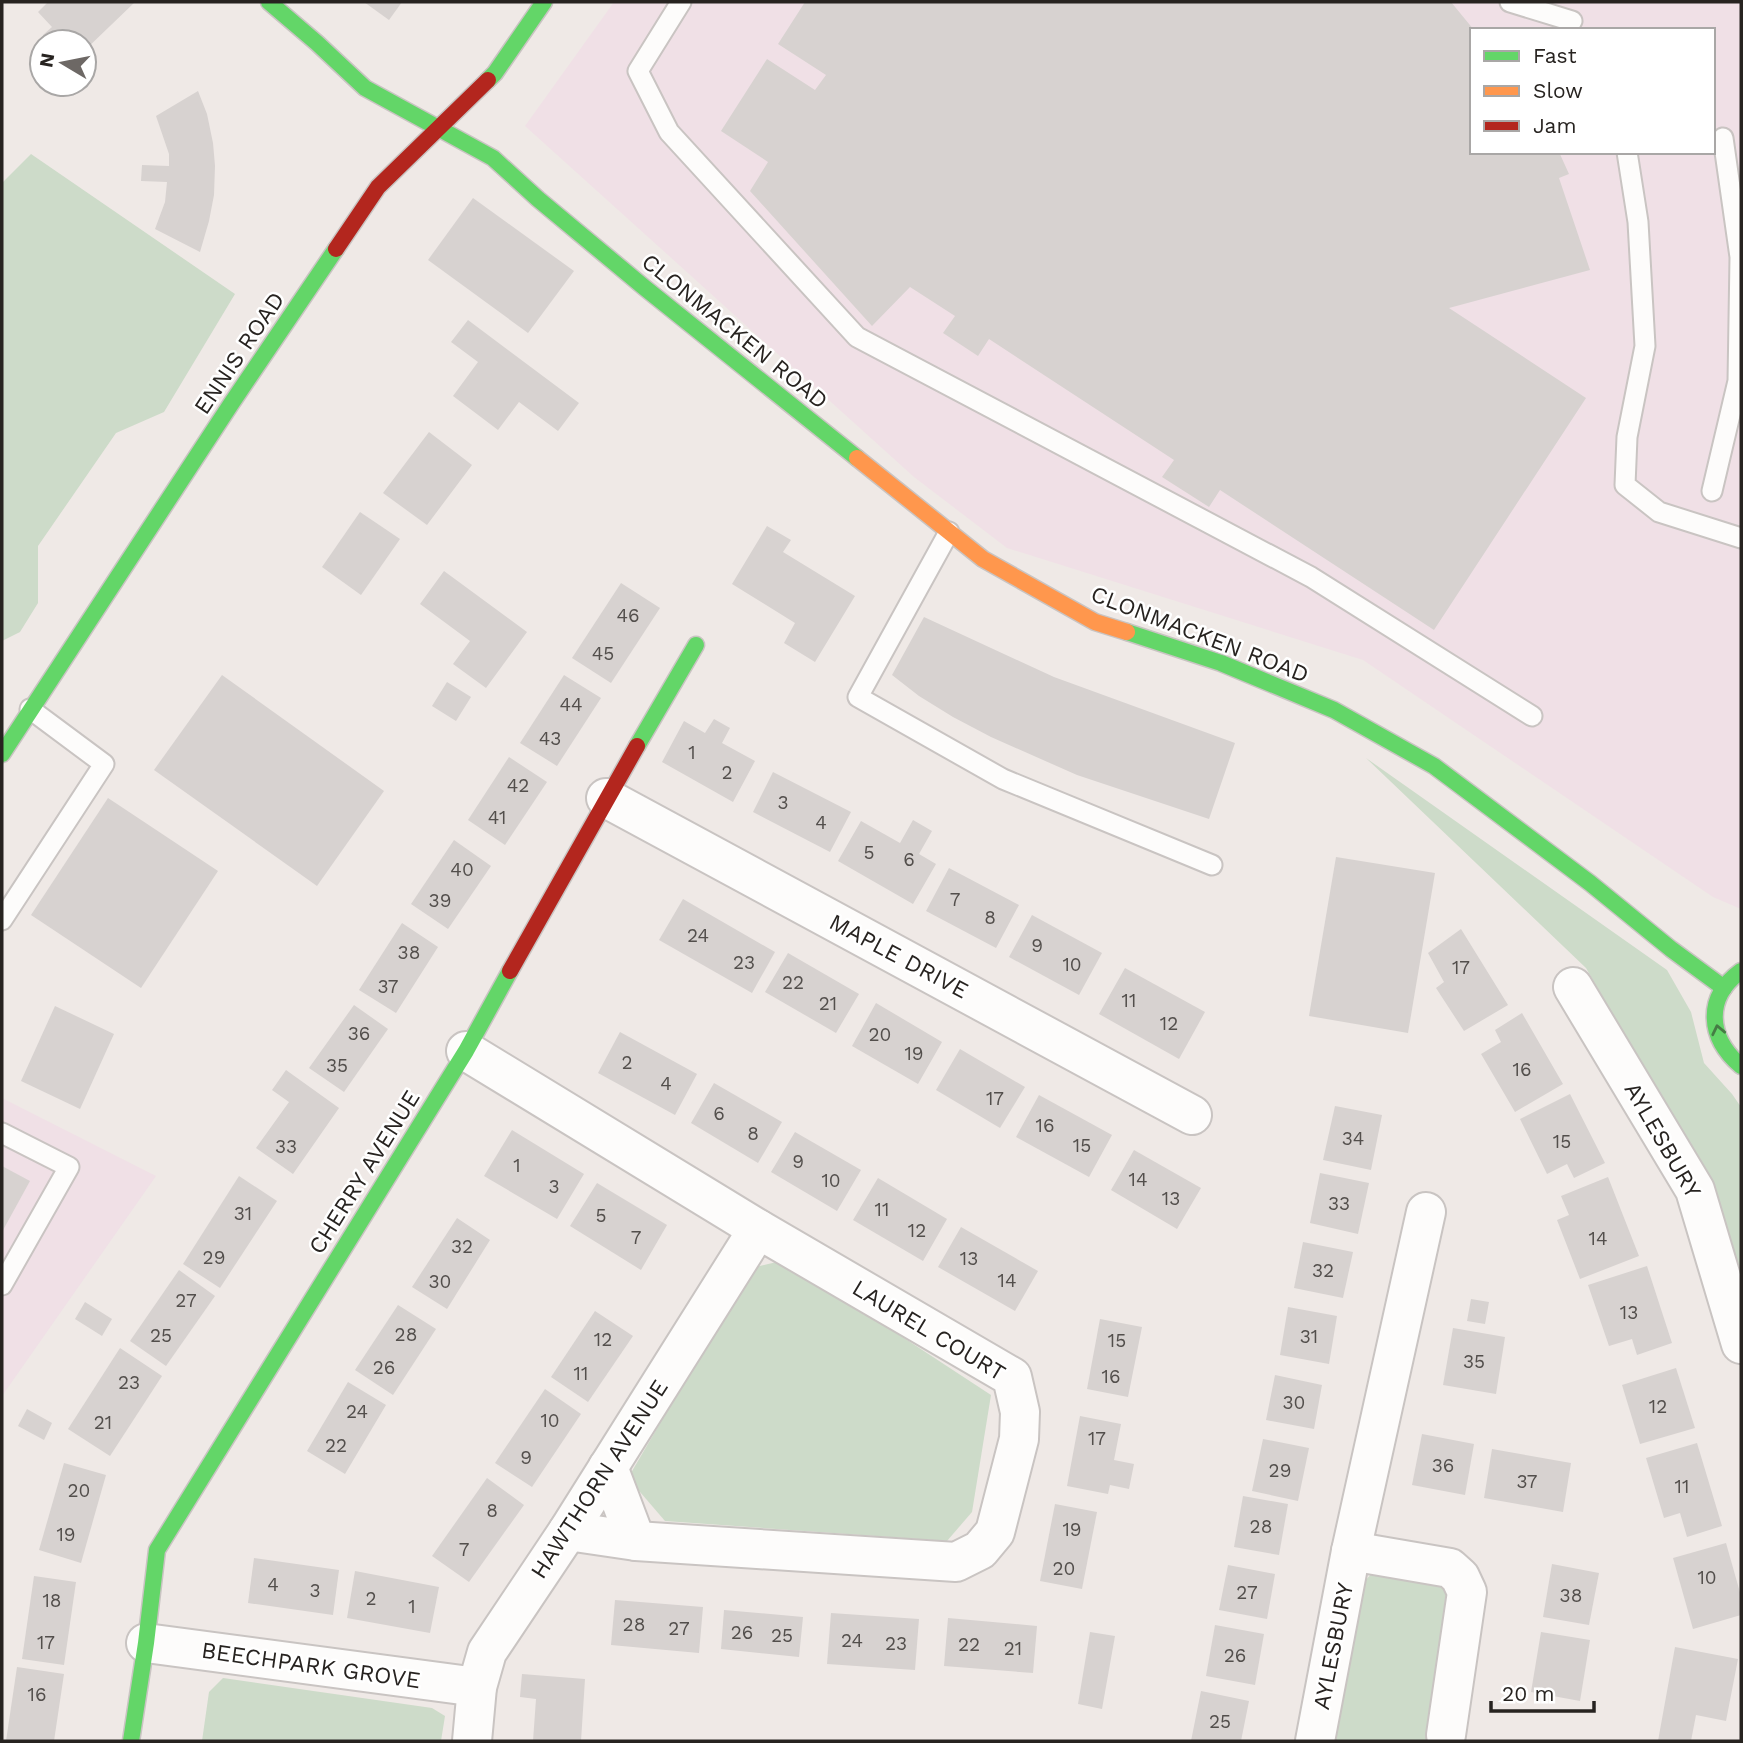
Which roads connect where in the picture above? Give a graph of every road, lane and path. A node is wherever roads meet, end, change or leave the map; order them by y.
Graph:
1 (269, 2) edge
2 (544, 2) edge
3 (681, 2) edge
4 (1510, 2) edge
5 (1560, 2) edge
6 (1574, 25) edge
7 (439, 129) junction
8 (1723, 138) dead end
9 (1628, 154) edge
10 (1712, 491) dead end
11 (949, 532) junction
12 (1741, 538) edge
13 (696, 645) dead end
14 (1532, 716) dead end
15 (12, 729) edge
16 (606, 798) junction
17 (1212, 866) dead end
18 (2, 920) edge
19 (1741, 971) edge
20 (1573, 987) dead end
21 (1724, 988) junction
22 (466, 1051) junction
23 (1741, 1066) edge
24 (1192, 1115) dead end
25 (2, 1133) edge
26 (1426, 1212) dead end
27 (758, 1228) junction
28 (2, 1285) edge
29 (1741, 1344) edge
30 (608, 1467) junction
31 (568, 1531) junction
32 (636, 1541) junction
33 (1351, 1551) junction
34 (146, 1643) junction
35 (477, 1688) junction
36 (1456, 1739) edge
37 (131, 1741) edge
38 (472, 1741) edge
39 (1315, 1741) edge

1 - 7 street, CLONMACKEN ROAD
2 - 7 street, ENNIS ROAD
3 - 14 lane
4 - 6 lane
5 - 6 lane
7 - 11 street, CLONMACKEN ROAD
7 - 15 street, ENNIS ROAD
8 - 10 lane
9 - 12 lane
11 - 17 lane
11 - 21 street, CLONMACKEN ROAD
13 - 16 street, CHERRY AVENUE
15 - 18 lane
16 - 22 street, CHERRY AVENUE
16 - 24 street, MAPLE DRIVE
19 - 21 street
20 - 29 street, AYLESBURY
23 -> 21 street
22 - 27 street, LAUREL COURT
22 - 34 street, CHERRY AVENUE
25 - 28 lane
26 - 33 street, AYLESBURY
27 - 30 street, HAWTHORN AVENUE
27 - 32 street, LAUREL COURT
30 - 31 street, HAWTHORN AVENUE
30 - 32 street
31 - 32 street, LAUREL COURT
31 - 35 street, HAWTHORN AVENUE
33 - 36 street, AYLESBURY
33 - 39 street, AYLESBURY
34 - 35 street, BEECHPARK GROVE
34 - 37 street, CHERRY AVENUE
35 - 38 street, HAWTHORN AVENUE

